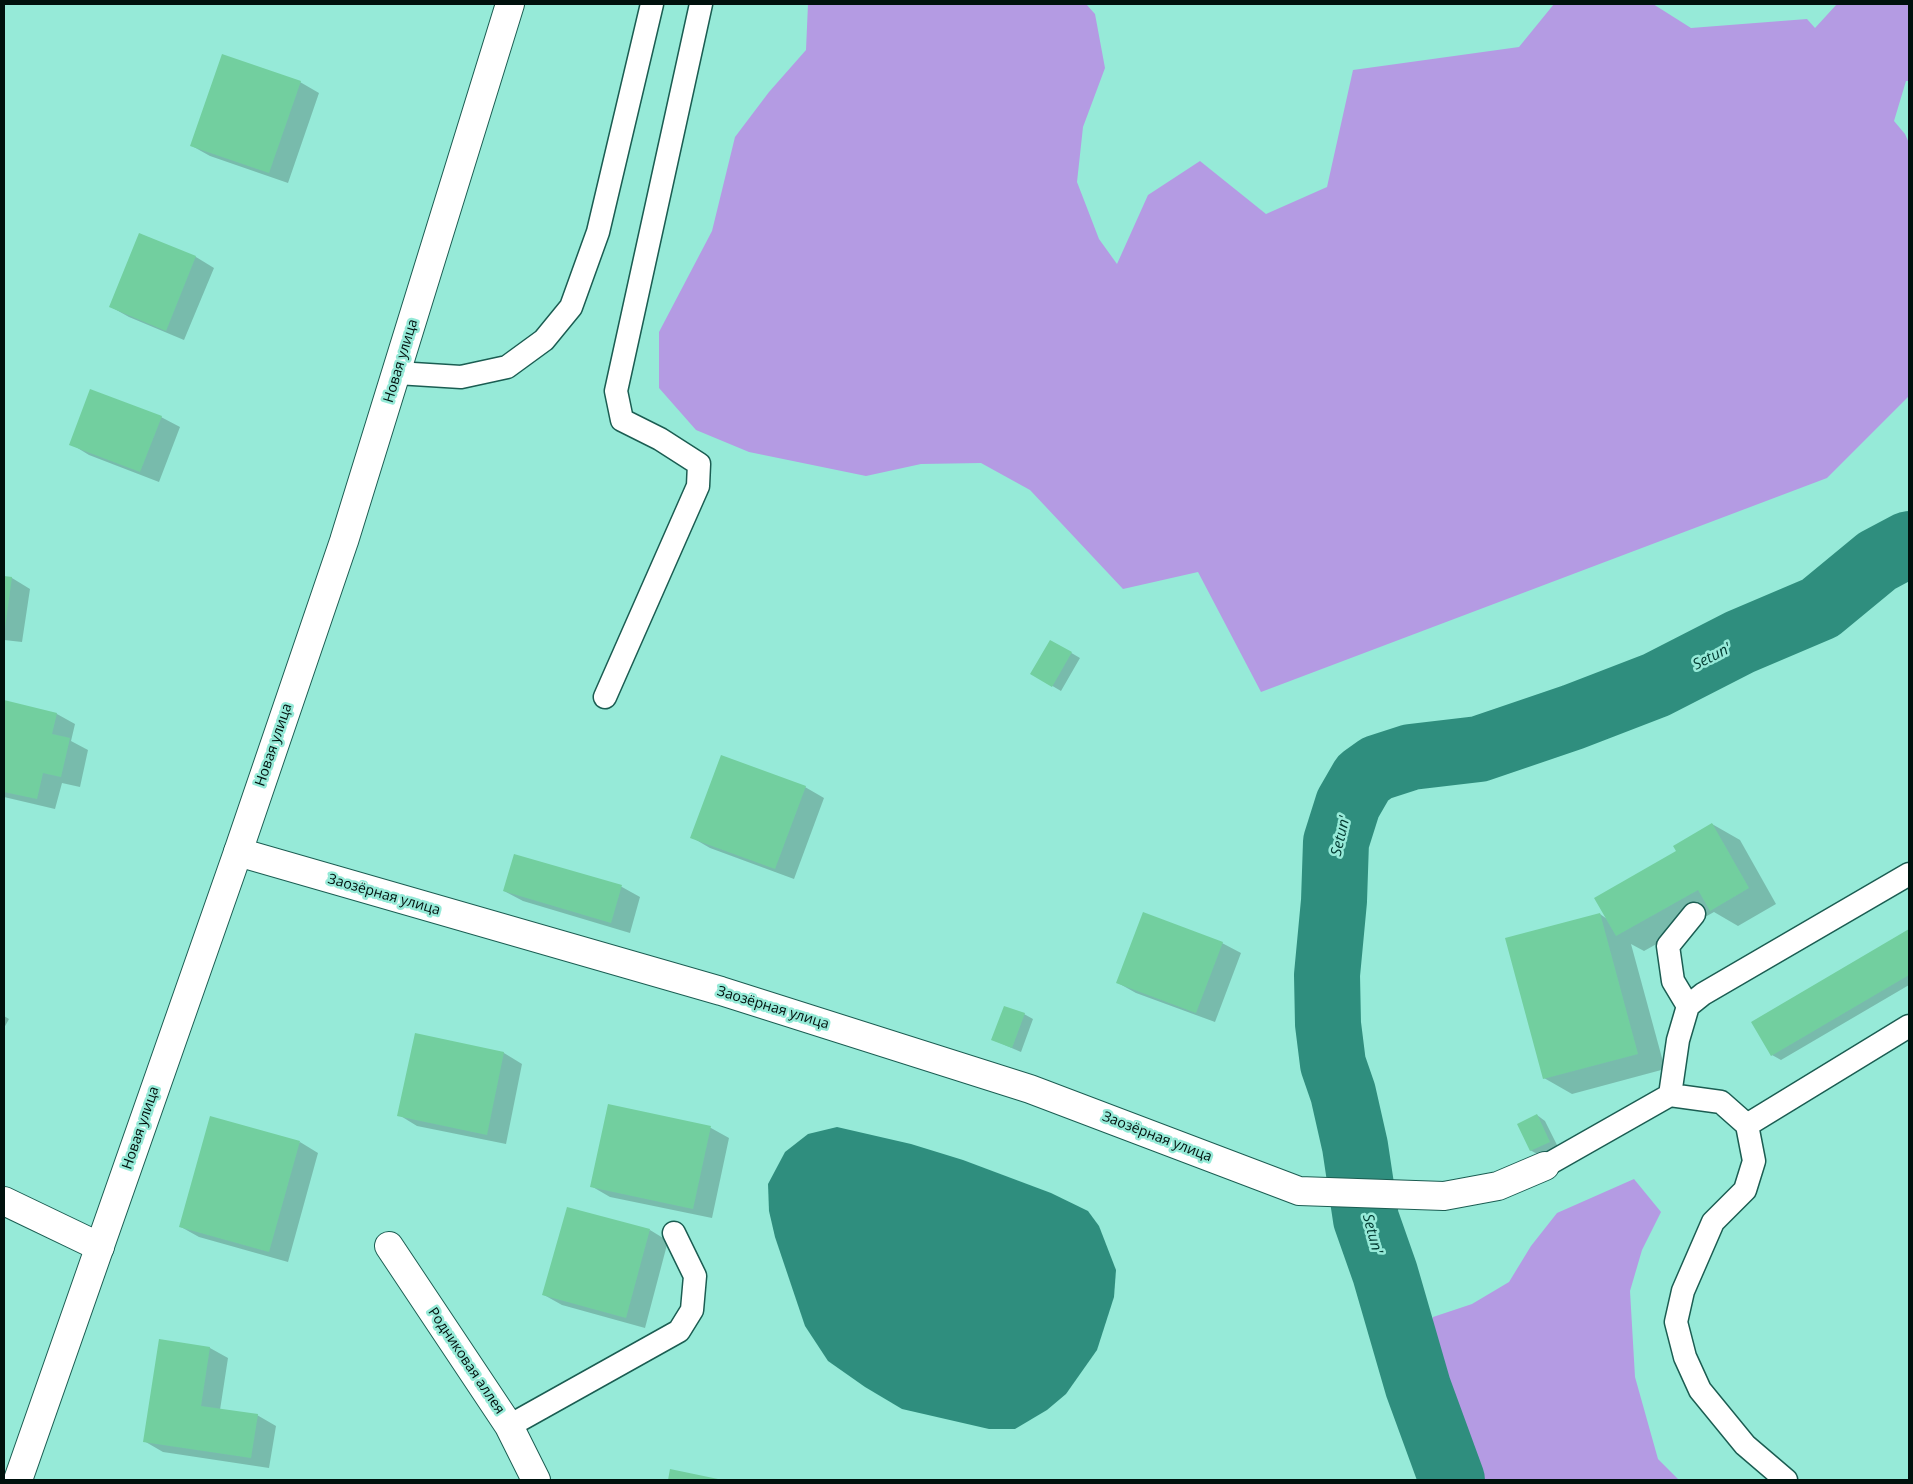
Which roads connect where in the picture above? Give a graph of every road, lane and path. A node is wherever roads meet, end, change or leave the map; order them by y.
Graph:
1 (510, 4) edge
2 (652, 4) edge
3 (701, 4) edge
4 (397, 373) junction
5 (605, 696) dead end
6 (238, 852) junction
7 (1909, 874) edge
8 (1694, 914) dead end
9 (1688, 1006) junction
10 (1909, 1026) edge
11 (1670, 1095) junction
12 (1747, 1125) junction
13 (1545, 1166) joint
14 (4, 1201) edge
15 (674, 1232) dead end
16 (389, 1246) dead end
17 (100, 1247) junction
18 (509, 1426) junction
19 (18, 1480) edge
20 (536, 1480) edge
21 (1786, 1480) edge

1 - 4 street, Новая улица
2 - 4 lane
3 - 5 lane
4 - 6 street, Новая улица
6 - 13 street, Заозёрная улица
6 - 17 street, Новая улица
7 - 9 lane
8 - 9 lane
9 - 11 lane
10 - 12 lane
11 - 12 lane
11 - 13 lane
12 - 21 lane
14 - 17 street
15 - 18 lane
16 - 18 street, Родниковая аллея
17 - 19 street, Новая улица
18 - 20 street, Родниковая аллея

